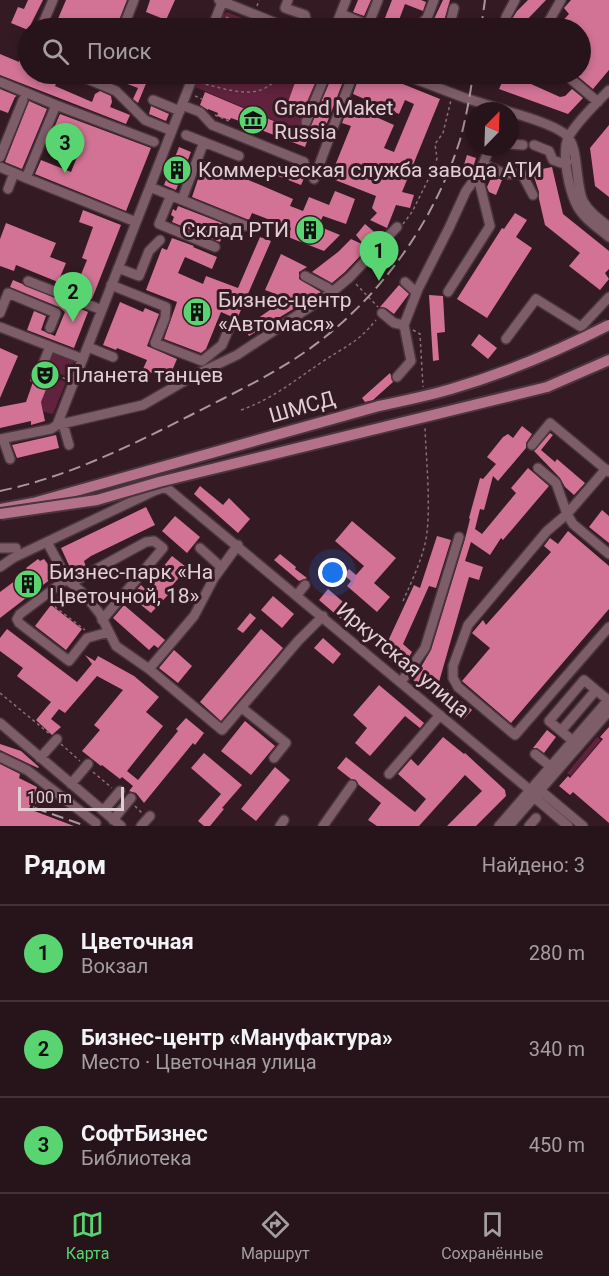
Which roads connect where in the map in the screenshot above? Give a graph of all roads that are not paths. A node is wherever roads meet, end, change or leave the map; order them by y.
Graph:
1 (53, 0) edge
2 (134, 0) edge
3 (222, 0) edge
4 (288, 0) edge
5 (346, 0) edge
6 (378, 0) edge
7 (434, 0) edge
8 (515, 0) edge
9 (561, 0) edge
10 (454, 8) dead end
11 (341, 14) junction
12 (45, 18) edge
13 (127, 18) edge
14 (216, 18) edge
15 (264, 18) edge
16 (306, 18) edge
17 (339, 18) edge
18 (349, 18) edge
19 (371, 18) edge
20 (427, 18) edge
21 (452, 18) edge
22 (506, 18) edge
23 (549, 18) edge
24 (0, 82) edge
25 (100, 84) edge
26 (192, 84) edge
27 (322, 84) edge
28 (349, 84) edge
29 (428, 84) edge
30 (577, 84) edge
31 (609, 90) edge
32 (24, 96) junction
33 (153, 100) dead end
34 (481, 102) edge
35 (598, 102) junction
36 (56, 105) junction
37 (181, 108) junction
38 (519, 116) edge
39 (306, 122) dead end
40 (172, 131) junction
41 (186, 135) dead end
42 (568, 137) junction
43 (154, 142) dead end
44 (204, 142) junction
45 (519, 145) edge
46 (523, 145) dead end
47 (534, 146) dead end
48 (239, 156) dead end
49 (486, 156) edge
50 (0, 157) edge
51 (304, 162) dead end
52 (567, 162) junction
53 (483, 164) junction
54 (0, 166) edge
55 (14, 172) junction
56 (478, 177) junction
57 (27, 178) junction
58 (314, 179) dead end
59 (150, 187) junction
60 (8, 189) dead end
61 (171, 195) junction
62 (533, 195) dead end
63 (182, 200) junction
64 (136, 222) junction
65 (246, 226) dead end
66 (397, 227) road end
67 (607, 229) edge
68 (160, 240) dead end
69 (215, 247) dead end
70 (118, 268) junction
71 (305, 276) dead end
72 (28, 281) dead end
73 (405, 282) dead end
74 (111, 285) junction
75 (416, 292) junction
76 (448, 292) dead end
77 (331, 293) junction
78 (609, 297) edge
79 (102, 310) junction
80 (0, 313) edge
81 (382, 313) road end
82 (405, 325) junction
83 (609, 325) edge
84 (230, 326) dead end
85 (0, 327) edge
86 (50, 328) dead end
87 (506, 339) dead end
88 (50, 347) junction
89 (88, 347) junction
90 (213, 352) junction
91 (113, 357) dead end
92 (83, 359) junction
93 (609, 360) edge
94 (219, 362) junction
95 (43, 367) road end
96 (206, 375) dead end
97 (397, 377) dead end
98 (176, 386) junction
99 (60, 424) junction
100 (2, 439) edge
101 (65, 442) dead end
102 (532, 445) dead end
103 (10, 459) dead end
104 (538, 468) dead end
105 (608, 470) edge
106 (184, 480) dead end
107 (172, 491) junction
108 (0, 509) edge
109 (0, 514) edge
110 (567, 514) junction
111 (459, 537) dead end
112 (47, 542) junction
113 (238, 545) junction
114 (16, 548) dead end
115 (200, 548) dead end
116 (0, 550) edge
117 (609, 554) edge
118 (2, 565) edge
119 (221, 567) junction
120 (72, 584) junction
121 (305, 585) dead end
122 (297, 595) junction
123 (323, 616) junction
124 (102, 620) junction
125 (609, 627) edge
126 (109, 632) junction
127 (149, 669) junction
128 (401, 682) junction
129 (596, 690) junction
130 (608, 699) edge
131 (242, 708) junction
132 (609, 711) edge
133 (440, 715) junction
134 (0, 723) edge
135 (561, 731) junction
136 (56, 739) road end
137 (573, 741) junction
138 (535, 754) dead end
139 (0, 757) edge
140 (40, 758) junction
141 (274, 758) dead end
142 (87, 765) road end
143 (551, 767) junction
144 (389, 774) dead end
145 (71, 784) junction
146 (352, 785) dead end
147 (119, 792) road end
148 (536, 793) junction
149 (129, 799) road end
150 (103, 811) junction
151 (536, 818) dead end
152 (96, 823) dead end
153 (117, 823) edge
154 (578, 825) edge
155 (322, 826) edge
156 (499, 826) edge
157 (509, 826) edge
158 (529, 826) edge
159 (568, 826) edge

1 - 12 street
2 - 13 street
3 - 14 street
3 - 15 street
4 - 16 street
5 - 11 street
6 - 19 street
7 - 20 street
8 - 22 street
9 - 23 street
10 - 21 street
11 - 17 street
11 - 18 street
24 - 32 street
25 - 40 street
26 - 37 street
27 - 39 street
28 - 58 street
29 - 34 street
30 - 35 street
31 - 35 street
32 - 36 street
32 - 50 street
33 - 37 street
35 - 42 street
36 - 43 street
36 - 57 street
37 - 40 street
37 - 51 street
38 - 42 street
40 - 59 street
41 - 44 street
42 - 52 street
42 - 67 street
44 - 48 street
44 - 63 street
45 - 46 street
47 - 52 street
49 - 53 street
52 - 67 street
53 - 56 street
53 - 62 street
54 - 55 street
55 - 57 street
55 - 60 street
56 - 75 street
56 - 76 street
57 - 64 street
59 - 61 street
59 - 64 street
61 - 63 street
61 - 69 street
63 - 65 street
64 - 70 street
66 - 77 street
68 - 70 street
70 - 74 street
71 - 77 street
72 - 79 street
73 - 75 street
74 - 79 street
74 - 90 street
75 - 82 street
77 - 94 street
78 - 87 street
79 - 89 street
80 - 86 street
81 - 82 street
82 - 97 street
83 - 108 main road, ШМСД, bridge
84 - 90 street
85 - 88 street
88 - 92 street
88 - 95 street
89 - 91 street
89 - 92 street
90 - 94 street
92 - 99 street
93 - 109 main road, ШМСД, bridge
94 - 98 street
96 - 98 street
98 - 99 street
99 - 100 street
99 - 101 street
100 - 103 street
102 - 105 street
104 - 110 street
105 - 110 street
106 - 107 street
107 - 112 street
107 - 113 street, Иркутская улица
110 - 117 street
110 - 125 street
111 - 128 street
112 - 118 street
112 - 120 street
113 - 119 street
113 - 122 street, Иркутская улица
114 - 116 street
115 - 119 street
116 - 118 street
119 - 127 street
120 - 124 street
120 - 124 street
120 - 126 street
121 - 122 street
122 - 123 street, Иркутская улица
123 - 128 street, Иркутская улица
123 - 131 street
124 - 126 street
126 - 127 street
127 - 131 street
128 - 133 street, Иркутская улица
129 - 130 street
129 - 135 street
129 - 135 street
130 - 137 street
131 - 141 street
132 - 148 street
133 - 144 street
133 - 148 street, Иркутская улица
134 - 140 street
135 - 137 street
136 - 140 street
137 - 143 street
138 - 143 street
139 - 152 street
140 - 145 street
142 - 145 street
143 - 148 street
145 - 150 street
146 - 155 street
147 - 150 street
148 - 154 street, Иркутская улица
148 - 156 street
148 - 157 street
148 - 159 street, Иркутская улица
149 - 153 street
150 - 153 street
151 - 158 street

